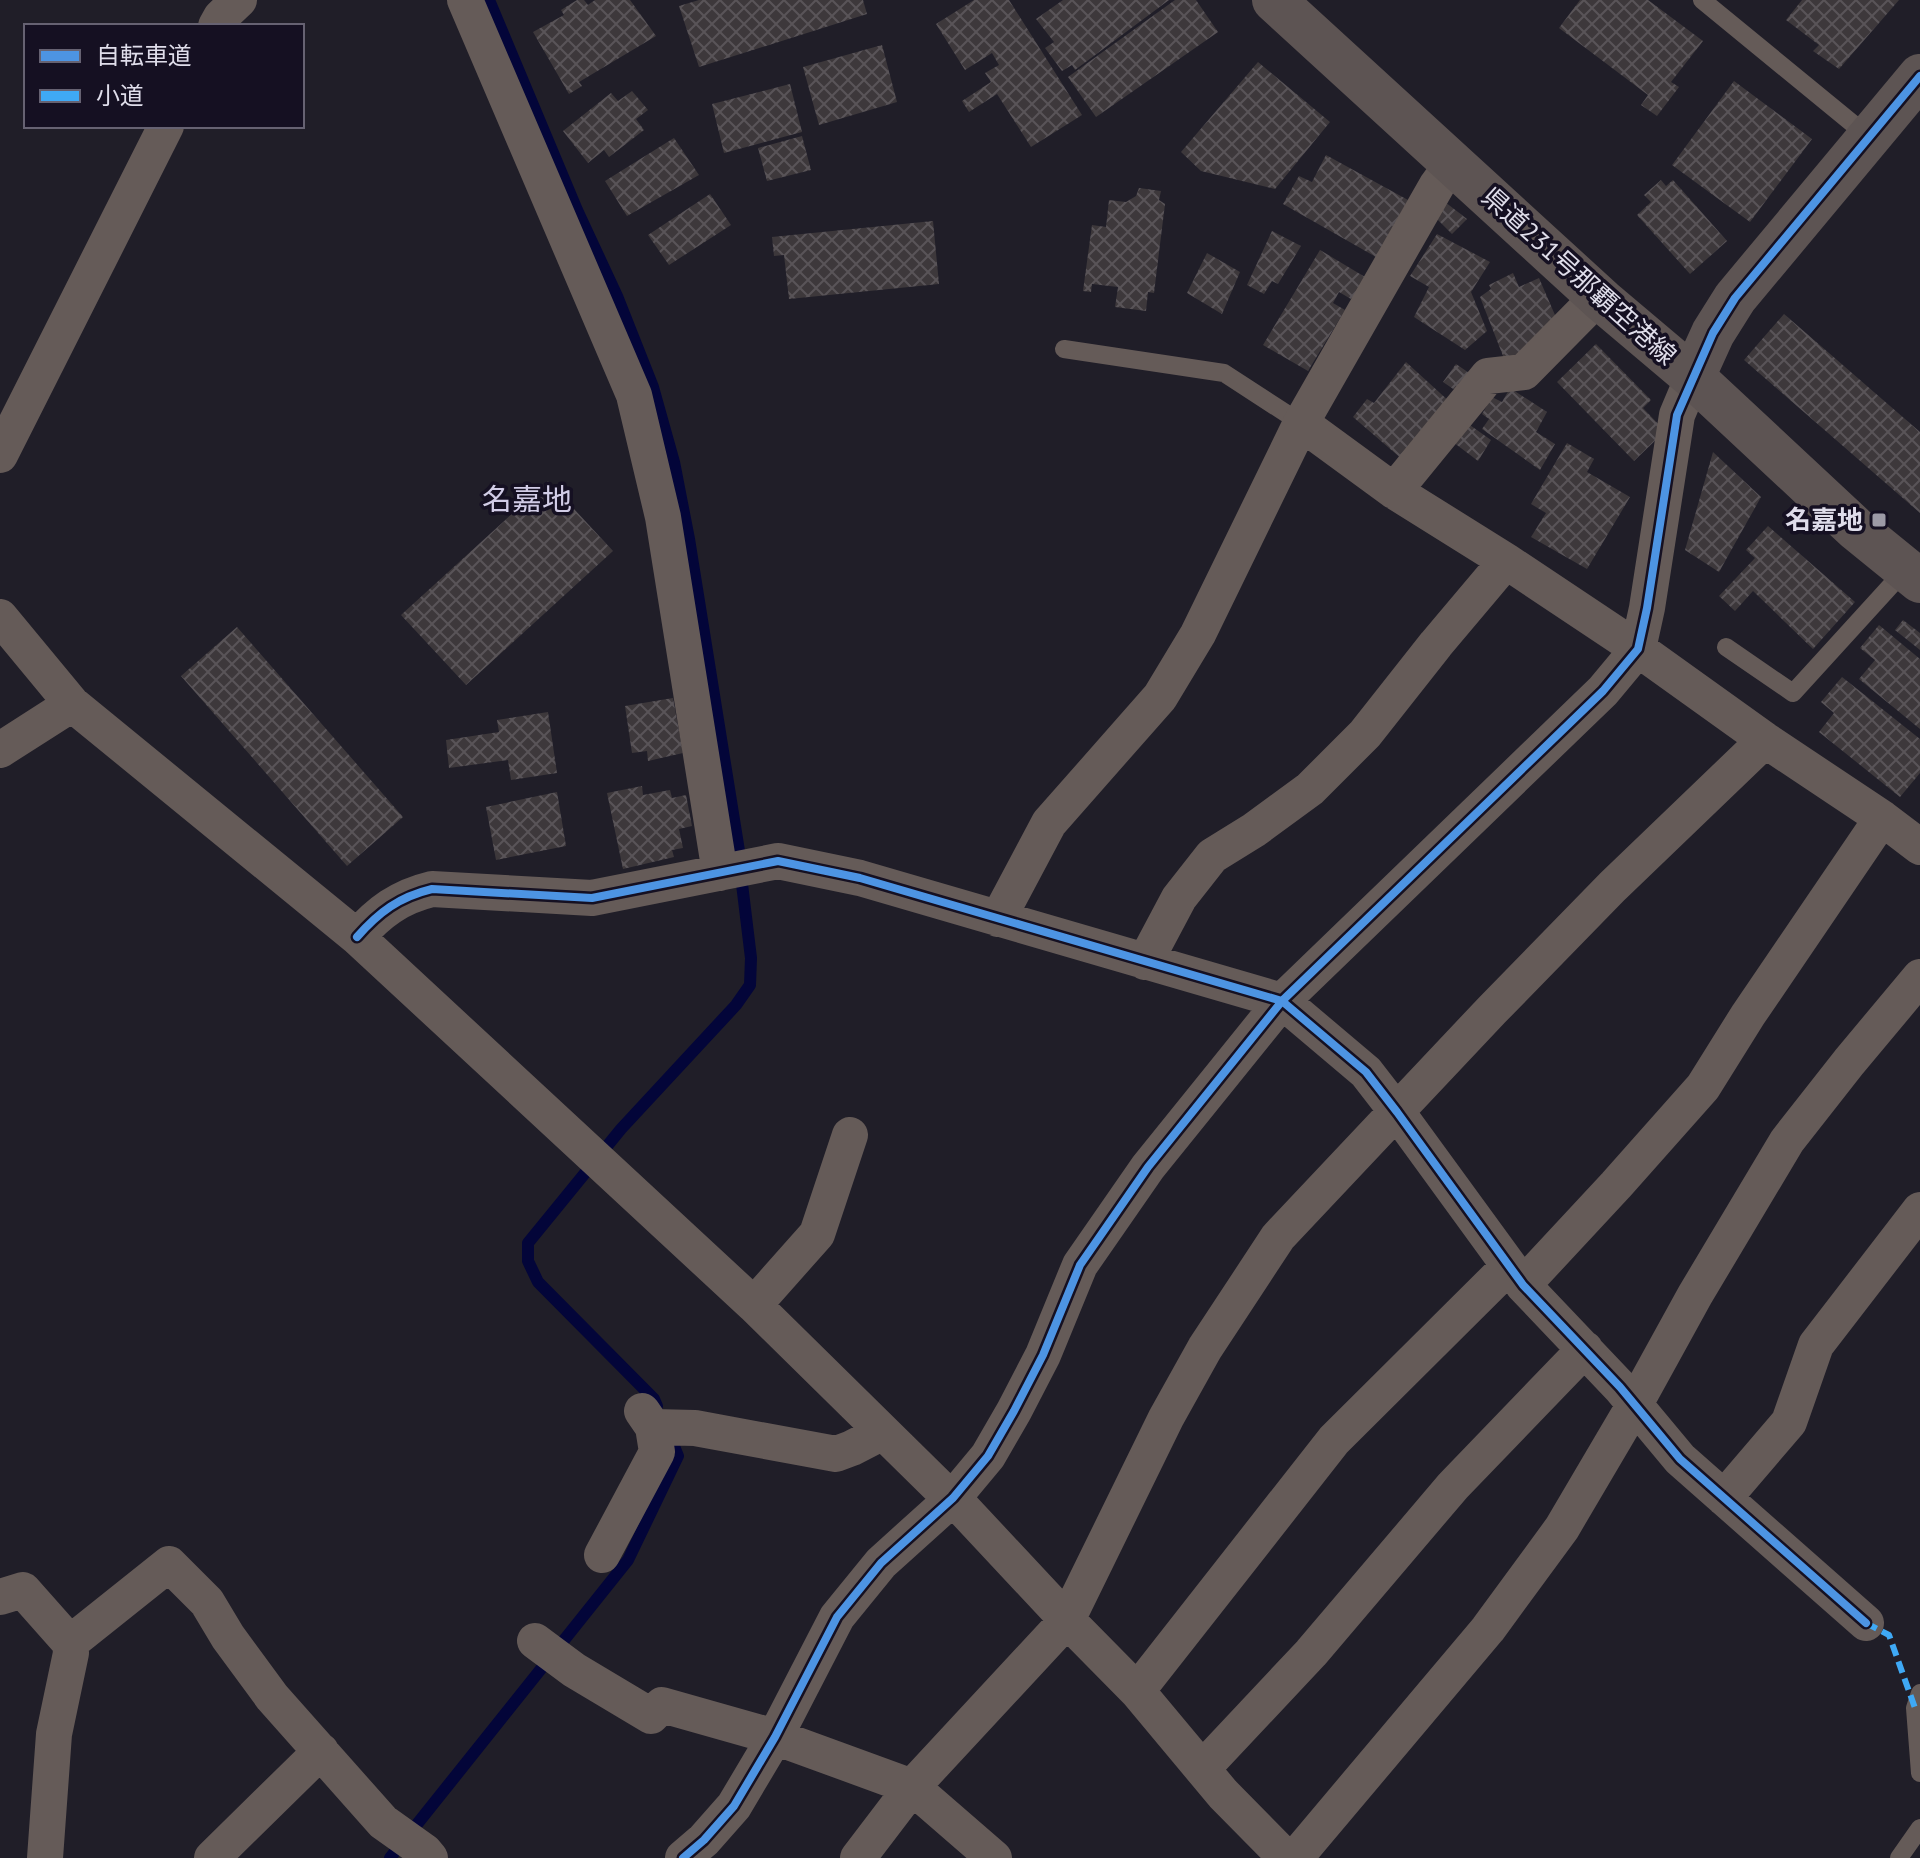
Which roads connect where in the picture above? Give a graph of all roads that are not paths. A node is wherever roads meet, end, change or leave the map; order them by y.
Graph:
1 (239, 0) edge
2 (465, 0) edge
3 (1274, 0) edge
4 (1702, 0) edge
5 (217, 24) edge
6 (1920, 76) edge
7 (165, 128) edge
8 (1869, 137) junction
9 (1453, 163) junction
10 (1599, 296) junction
11 (1064, 349) dead end
12 (1693, 377) junction
13 (1301, 423) junction
14 (0, 455) edge
15 (1394, 491) junction
16 (1506, 561) junction
17 (1913, 575) edge
18 (0, 617) edge
19 (1726, 647) dead end
20 (1638, 649) junction
21 (72, 704) junction
22 (1765, 740) junction
23 (0, 750) edge
24 (1882, 818) junction
25 (1920, 847) edge
26 (720, 873) junction
27 (998, 919) junction
28 (357, 937) junction
29 (1145, 962) junction
30 (1920, 977) edge
31 (1282, 1001) junction
32 (1397, 1112) junction
33 (850, 1135) dead end
34 (1920, 1210) edge
35 (1516, 1275) junction
36 (754, 1305) junction
37 (1585, 1349) junction
38 (1635, 1404) junction
39 (883, 1432) junction
40 (946, 1493) junction
41 (1724, 1498) junction
42 (602, 1555) dead end
43 (0, 1597) edge
44 (1067, 1620) junction
45 (1866, 1623) dead end
46 (535, 1641) dead end
47 (70, 1643) junction
48 (1137, 1691) junction
49 (1920, 1693) edge
50 (775, 1737) junction
51 (321, 1751) junction
52 (1202, 1769) junction
53 (1920, 1773) edge
54 (912, 1787) junction
55 (1920, 1828) edge
56 (428, 1855) edge
57 (45, 1858) edge
58 (212, 1858) edge
59 (683, 1858) edge
60 (858, 1858) edge
61 (994, 1858) edge
62 (1286, 1858) edge
63 (1295, 1858) edge
64 (1899, 1858) edge

1 - 5 street
2 - 26 street
3 - 9 main road, 県道231号那覇空港線
4 - 8 lane
6 - 8 main road
7 - 14 street
8 - 12 main road
9 - 10 main road, 県道231号那覇空港線
9 - 13 street
10 - 12 main road, 県道231号那覇空港線
10 - 15 street
11 - 13 lane
12 - 17 main road, 県道231号那覇空港線
12 - 20 street
13 - 15 street
13 - 27 street
15 - 16 street
16 - 20 street
16 - 29 street
17 - 19 lane
18 - 21 street
20 - 22 street
20 - 31 street
21 - 23 street
21 - 28 street
22 - 24 street
22 - 32 street
24 - 25 street
24 - 35 street
26 - 27 street
26 - 28 street
27 - 29 street
28 - 36 street
29 - 31 street
30 - 38 street
31 - 32 street
31 - 40 street
32 - 35 street
32 - 44 street
33 - 36 street
34 - 41 street
35 - 37 street
35 - 48 street
36 - 39 street
37 - 38 street
37 - 52 street
38 - 41 street
38 - 63 street
39 - 40 street
39 - 42 street
40 - 44 street
40 - 50 street
41 - 45 street
43 - 47 street
44 - 48 street
44 - 54 street
46 - 50 street
47 - 51 street
47 - 57 street
48 - 52 street
49 - 53 lane
50 - 54 street
50 - 59 street
51 - 56 street
51 - 58 street
52 - 62 street
54 - 60 street
54 - 61 street
55 - 64 lane

